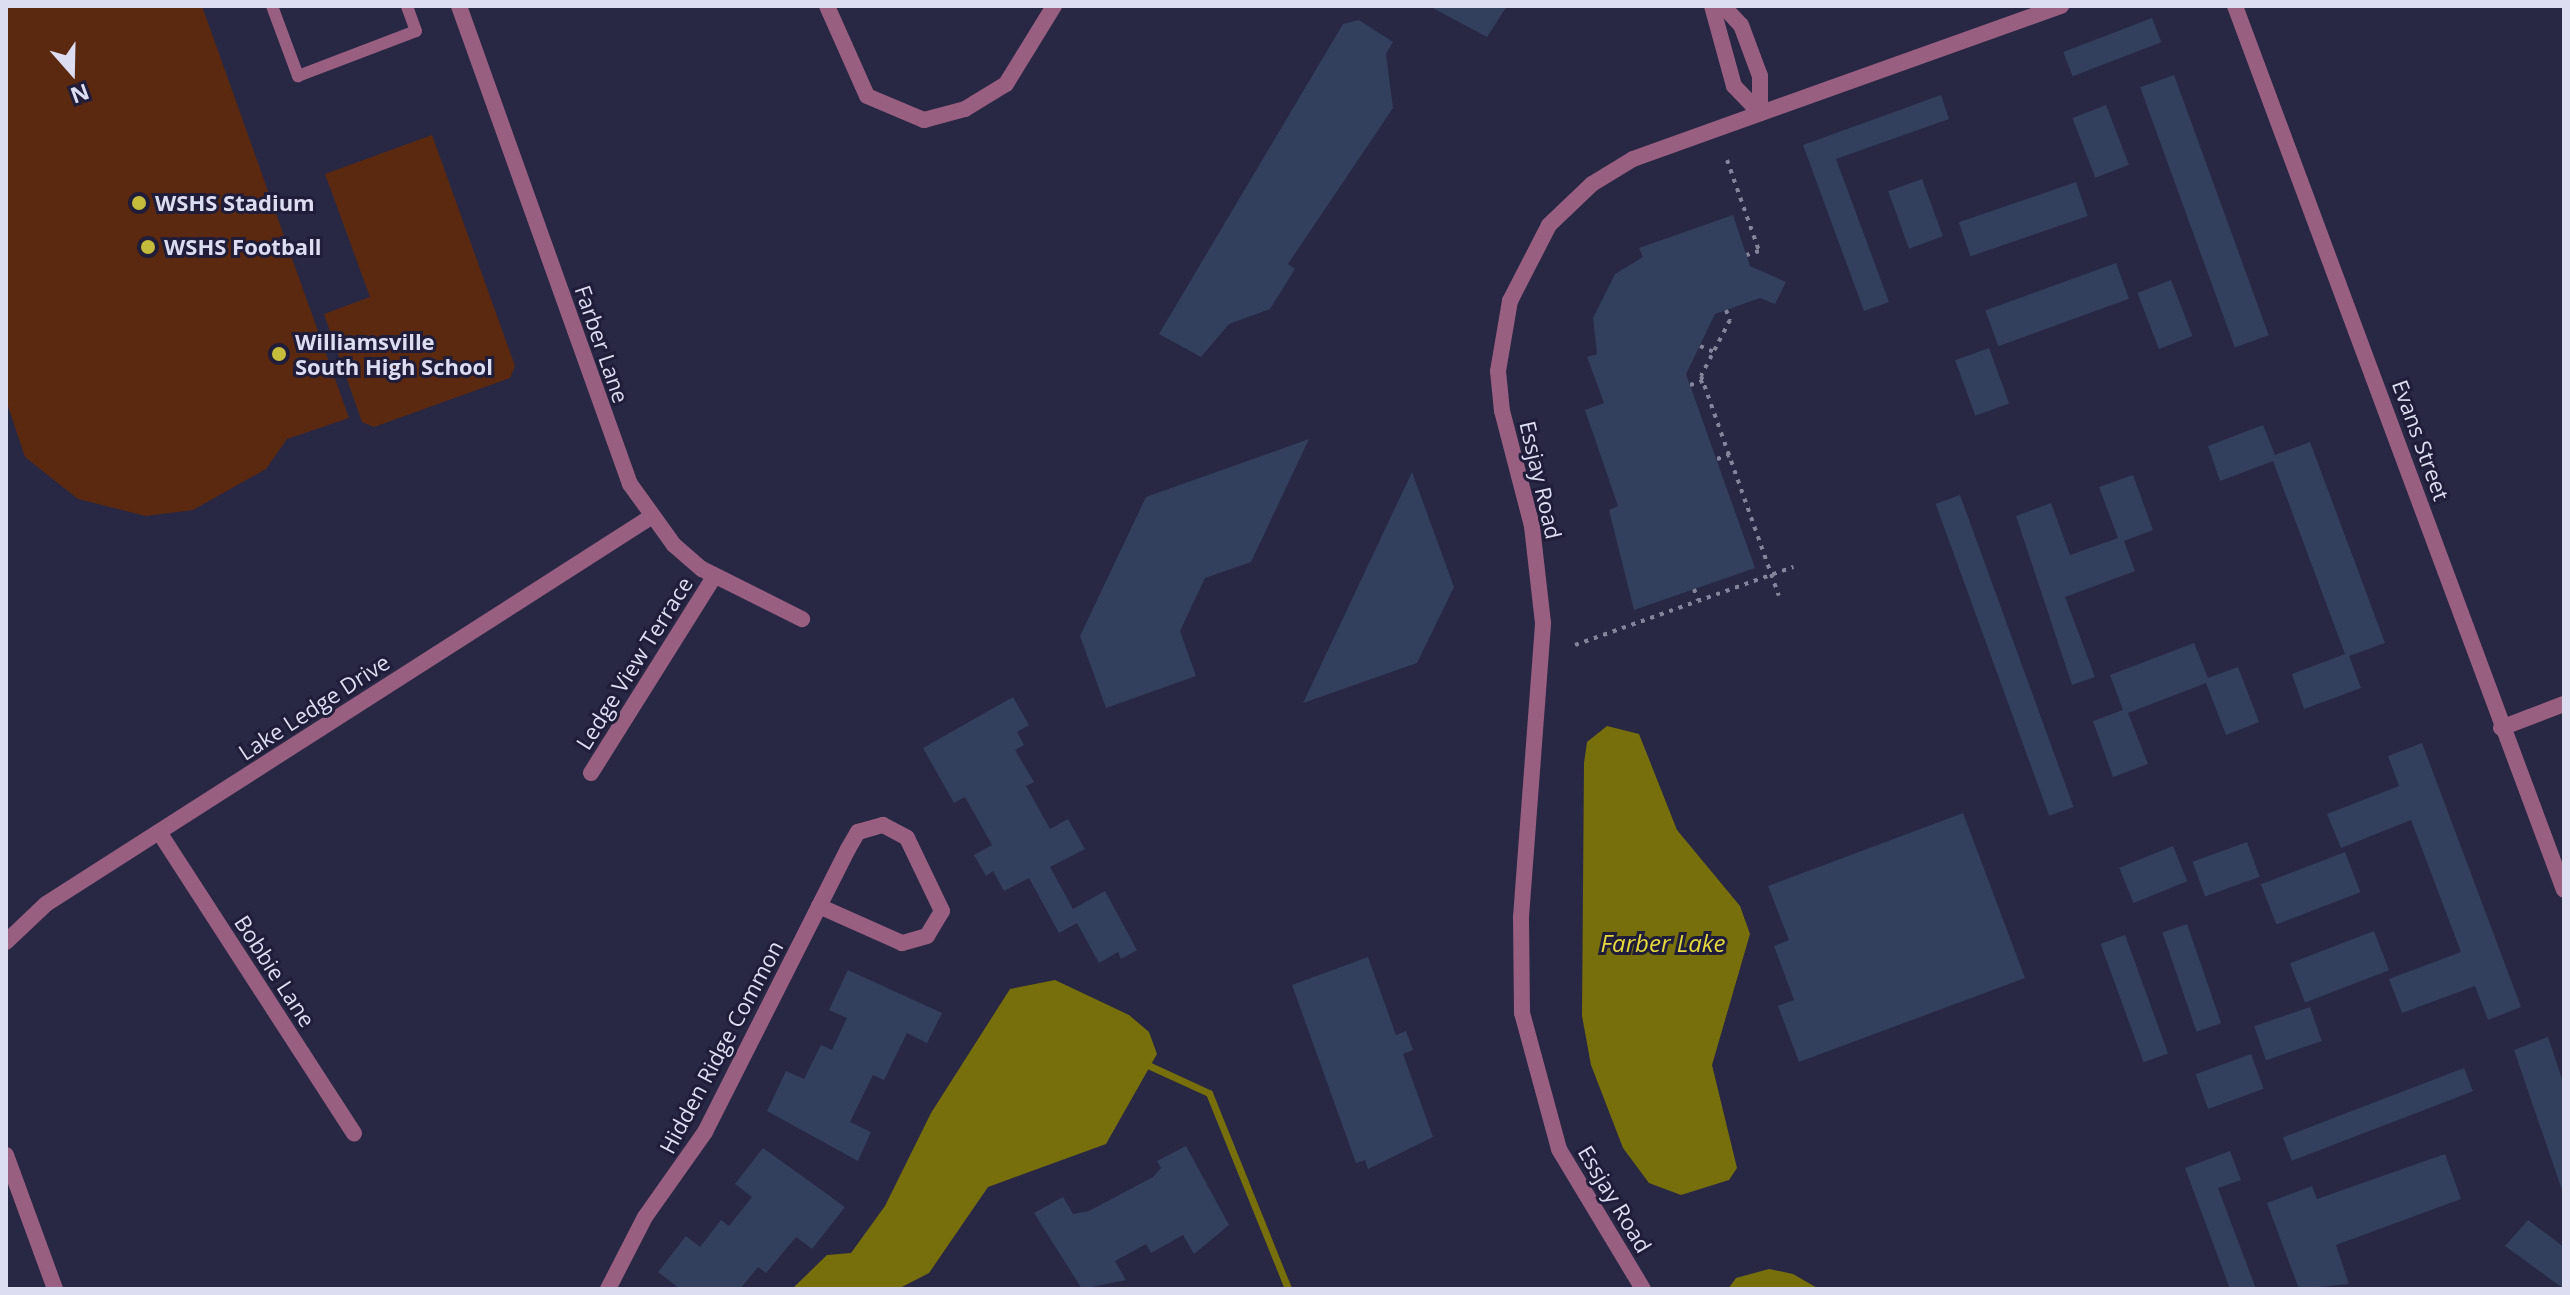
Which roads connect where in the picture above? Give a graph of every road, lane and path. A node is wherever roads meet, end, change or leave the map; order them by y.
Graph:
1 (272, 6) edge
2 (407, 6) edge
3 (459, 6) edge
4 (827, 6) edge
5 (1054, 6) edge
6 (1712, 6) edge
7 (1723, 6) edge
8 (2061, 6) edge
9 (2235, 6) edge
10 (1760, 113) junction
11 (1727, 160) dead end
12 (1747, 255) dead end
13 (1726, 310) dead end
14 (1700, 346) dead end
15 (1714, 352) junction
16 (1703, 381) junction
17 (1690, 385) dead end
18 (1729, 455) junction
19 (1717, 459) dead end
20 (651, 517) junction
21 (1793, 567) dead end
22 (1772, 574) junction
23 (714, 577) junction
24 (1694, 589) dead end
25 (1779, 596) dead end
26 (1698, 600) junction
27 (802, 619) dead end
28 (1575, 645) dead end
29 (2564, 704) edge
30 (2501, 728) junction
31 (591, 773) dead end
32 (159, 832) junction
33 (2564, 890) edge
34 (819, 906) junction
35 (6, 942) edge
36 (354, 1134) dead end
37 (6, 1155) edge
38 (55, 1289) edge
39 (608, 1289) edge
40 (1643, 1289) edge

1 - 2 lane
3 - 20 street, Farber Lane
4 - 5 street
6 - 10 street
7 - 10 street
8 - 10 street, Essjay Road
9 - 30 street, Evans Street
10 - 40 street, Essjay Road
11 - 12 path
13 - 15 path
14 - 15 path
15 - 16 path
16 - 17 path
16 - 18 path
18 - 19 path
18 - 22 path
20 - 23 street, Farber Lane
20 - 32 street, Lake Ledge Drive
21 - 22 path
22 - 25 path
22 - 26 path
23 - 27 street, Farber Lane
23 - 31 street, Ledge View Terrace
24 - 26 path
26 - 28 path
29 - 30 street
30 - 33 street, Evans Street
32 - 35 street, Lake Ledge Drive
32 - 36 street, Bobbie Lane
34 - 34 street, Hidden Ridge Common
34 - 39 street, Hidden Ridge Common
37 - 38 street

